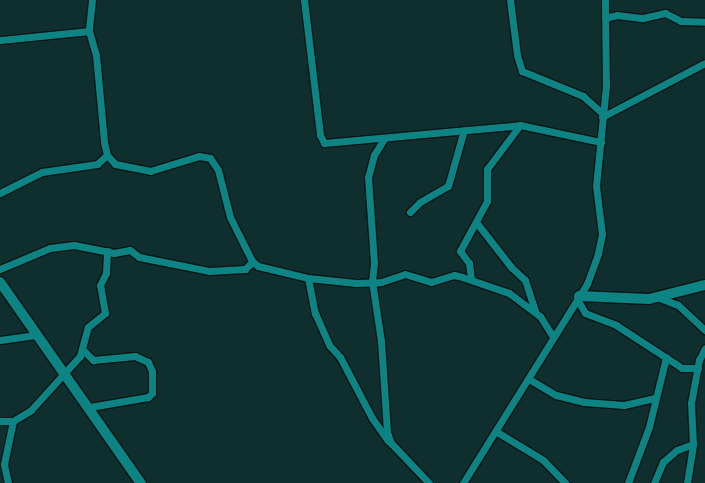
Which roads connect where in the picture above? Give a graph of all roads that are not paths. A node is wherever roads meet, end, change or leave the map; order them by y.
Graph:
1 (92, 0) edge
2 (304, 0) edge
3 (510, 0) edge
4 (605, 0) edge
5 (605, 18) junction
6 (705, 22) edge
7 (89, 30) junction
8 (0, 40) edge
9 (705, 64) edge
10 (602, 115) junction
11 (520, 125) junction
12 (464, 130) junction
13 (384, 139) junction
14 (601, 142) junction
15 (107, 155) junction
16 (0, 193) edge
17 (410, 212) dead end
18 (476, 222) junction
19 (107, 251) junction
20 (252, 262) junction
21 (0, 269) edge
22 (308, 278) junction
23 (471, 280) junction
24 (372, 281) junction
25 (0, 282) edge
26 (705, 285) edge
27 (657, 297) junction
28 (578, 298) junction
29 (535, 311) junction
30 (705, 330) edge
31 (36, 335) junction
32 (553, 337) junction
33 (0, 340) edge
34 (705, 348) edge
35 (82, 349) junction
36 (666, 357) junction
37 (698, 368) junction
38 (63, 372) junction
39 (529, 379) junction
40 (655, 398) junction
41 (90, 408) junction
42 (0, 421) edge
43 (13, 421) junction
44 (497, 432) junction
45 (391, 443) junction
46 (693, 444) junction
47 (2, 464) edge
48 (562, 482) edge
49 (8, 483) edge
50 (141, 483) edge
51 (429, 483) edge
52 (463, 483) edge
53 (628, 483) edge
54 (654, 483) edge
55 (688, 483) edge

1 - 7 street
2 - 13 street
3 - 10 street
4 - 5 street
5 - 6 street
5 - 10 street
7 - 8 street
7 - 15 street
9 - 10 street
10 - 14 street
11 - 12 street
11 - 14 street
11 - 18 street
12 - 13 street
12 - 17 street
13 - 24 street
14 - 28 street
15 - 16 street
15 - 20 street
18 - 23 street
18 - 29 street
19 - 20 street
19 - 21 street
19 - 35 street
20 - 22 street
22 - 24 street
22 - 45 street
23 - 24 street
23 - 29 street
24 - 45 street
25 - 31 street
26 - 27 street
27 - 28 street
27 - 30 street
28 - 32 street
28 - 36 street
29 - 32 street
31 - 33 street
31 - 38 street
32 - 39 street
34 - 37 street
35 - 38 street
35 - 41 street
36 - 37 street
36 - 40 street
37 - 46 street
38 - 41 street
38 - 43 street
39 - 40 street
39 - 44 street
40 - 53 street
41 - 50 street
42 - 43 street
43 - 47 street
44 - 48 street
44 - 52 street
45 - 51 street
46 - 54 street
46 - 55 street
47 - 49 street

